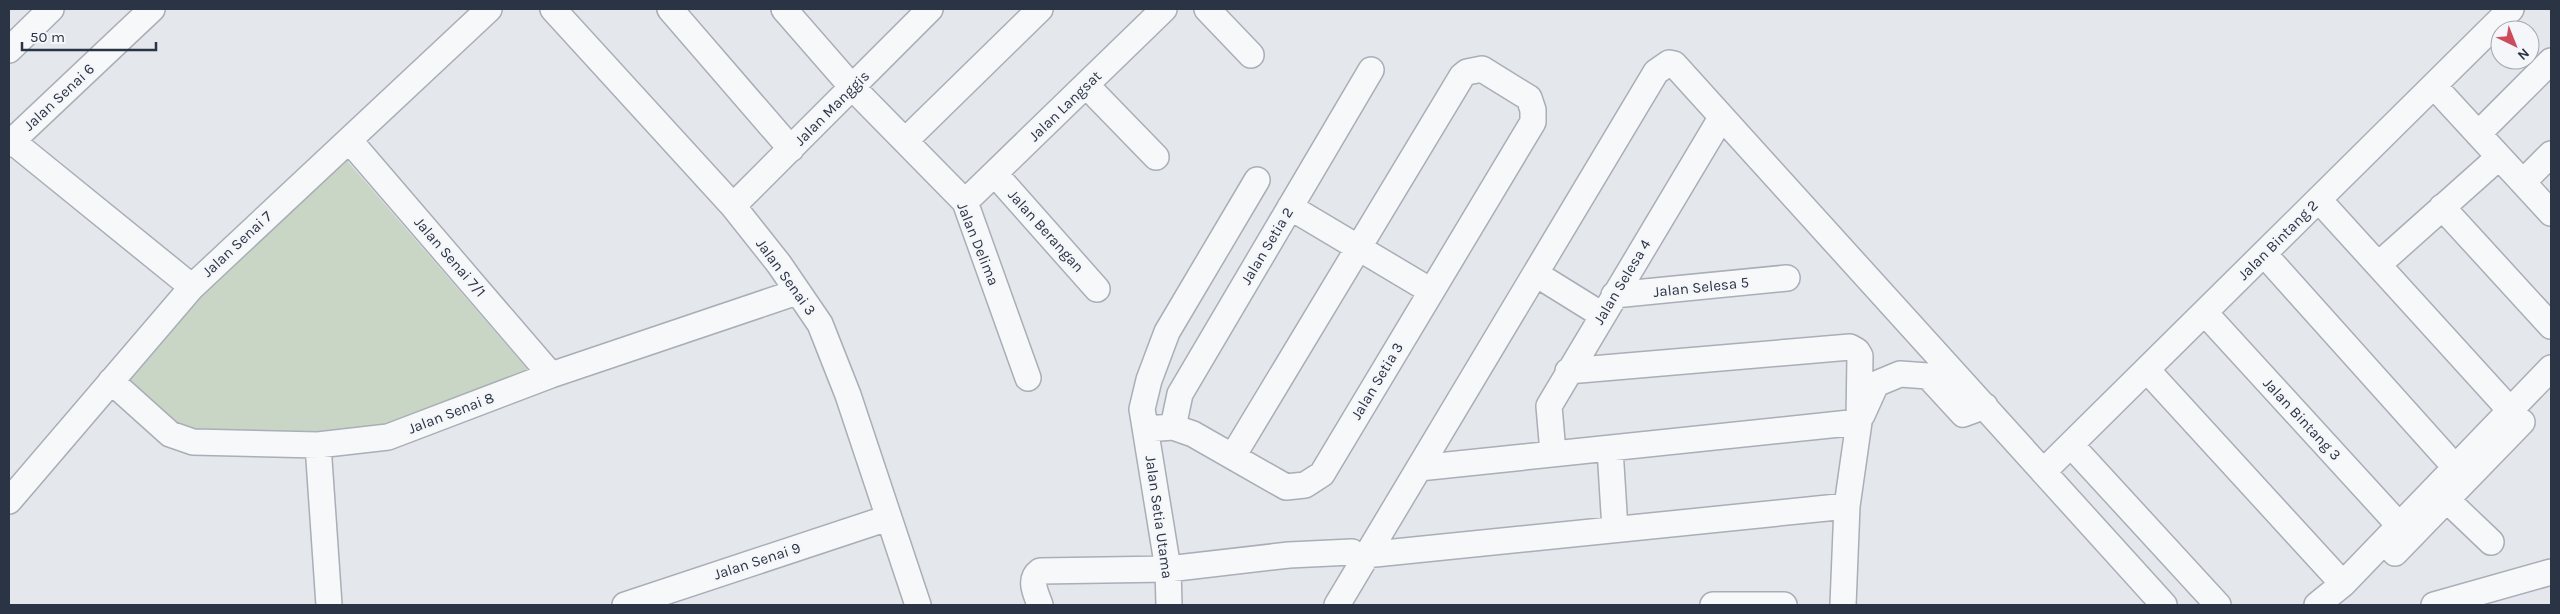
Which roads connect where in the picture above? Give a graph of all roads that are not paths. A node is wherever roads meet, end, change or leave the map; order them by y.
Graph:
1 (51, 9) edge
2 (152, 9) edge
3 (489, 9) edge
4 (553, 9) edge
5 (670, 9) edge
6 (784, 9) edge
7 (1040, 9) edge
8 (1164, 9) edge
9 (1207, 9) edge
10 (2511, 9) edge
11 (928, 10) edge
12 (9, 50) edge
13 (1252, 55) dead end
14 (2551, 61) edge
15 (1371, 70) dead end
16 (1087, 86) junction
17 (2434, 86) junction
18 (852, 87) junction
19 (1721, 118) junction
20 (2478, 134) junction
21 (349, 140) junction
22 (904, 141) junction
23 (10, 143) edge
24 (791, 148) junction
25 (2551, 154) edge
26 (1156, 157) dead end
27 (2499, 157) junction
28 (995, 174) junction
29 (1257, 180) dead end
30 (2523, 182) junction
31 (2319, 200) junction
32 (965, 202) junction
33 (733, 206) junction
34 (1290, 207) junction
35 (2442, 207) junction
36 (2551, 213) edge
37 (1359, 247) junction
38 (2264, 254) junction
39 (2378, 265) junction
40 (1536, 274) junction
41 (1787, 278) dead end
42 (192, 286) junction
43 (1097, 289) dead end
44 (1431, 291) junction
45 (797, 292) junction
46 (1608, 305) junction
47 (2205, 313) junction
48 (2551, 326) edge
49 (2551, 368) edge
50 (2147, 370) junction
51 (1568, 371) junction
52 (551, 375) junction
53 (1028, 378) dead end
54 (111, 381) junction
55 (2551, 392) edge
56 (1985, 406) junction
57 (2510, 410) junction
58 (1859, 422) junction
59 (1173, 427) junction
60 (1146, 429) junction
61 (318, 445) junction
62 (2071, 445) junction
63 (1610, 449) junction
64 (1554, 453) junction
65 (1233, 456) junction
66 (2455, 467) junction
67 (1419, 468) junction
68 (2044, 471) junction
69 (9, 501) edge
70 (2448, 501) junction
71 (1847, 506) junction
72 (888, 518) junction
73 (2399, 525) junction
74 (1615, 529) junction
75 (2491, 542) dead end
76 (1359, 553) junction
77 (1168, 569) junction
78 (2551, 572) edge
79 (2343, 594) edge
80 (329, 605) edge
81 (625, 605) edge
82 (918, 605) edge
83 (1040, 605) edge
84 (1169, 605) edge
85 (1337, 605) edge
86 (1713, 605) edge
87 (1784, 605) edge
88 (1844, 605) edge
89 (2164, 605) edge
90 (2218, 605) edge
91 (2317, 605) edge
92 (2434, 605) edge

1 - 12 street
2 - 23 street, Jalan Senai 6
3 - 21 street, Jalan Senai 7
4 - 33 street, Jalan Senai 3
5 - 24 street
6 - 18 street, Jalan Delima
7 - 22 street
8 - 16 street, Jalan Langsat
9 - 13 street
10 - 17 street, Jalan Bintang 2
11 - 18 street, Jalan Manggis
14 - 20 street
15 - 34 street, Jalan Setia 2
16 - 26 street
16 - 28 street, Jalan Langsat
17 - 20 street
17 - 31 street, Jalan Bintang 2
18 - 22 street, Jalan Delima
18 - 24 street, Jalan Manggis
19 - 40 street
19 - 46 street, Jalan Selesa 4
19 - 56 street
20 - 27 street
21 - 42 street, Jalan Senai 7
21 - 52 street, Jalan Senai 7/1
22 - 32 street, Jalan Delima
23 - 42 street
24 - 33 street, Jalan Manggis
25 - 30 street
27 - 30 street
27 - 35 street
28 - 32 street, Jalan Langsat
28 - 43 street, Jalan Berangan
29 - 60 street, Jalan Setia Utama
30 - 36 street
31 - 38 street, Jalan Bintang 2
31 - 39 street
32 - 53 street, Jalan Delima
33 - 45 street, Jalan Senai 3
34 - 37 street
34 - 59 street, Jalan Setia 2
35 - 39 street
35 - 48 street
37 - 44 street
37 - 44 street, Jalan Setia 3
37 - 65 street
38 - 47 street, Jalan Bintang 2
38 - 66 street
39 - 57 street
40 - 46 street
40 - 67 street
41 - 46 street, Jalan Selesa 5
42 - 54 street, Jalan Senai 7
44 - 65 street, Jalan Setia 3
45 - 52 street, Jalan Senai 8
45 - 72 street, Jalan Senai 3
46 - 51 street, Jalan Selesa 4
47 - 50 street, Jalan Bintang 2
47 - 73 street, Jalan Bintang 3
49 - 57 street
50 - 62 street, Jalan Bintang 2
50 - 79 street
51 - 58 street
51 - 64 street, Jalan Selesa 4
52 - 61 street, Jalan Senai 8
54 - 61 street, Jalan Senai 8
54 - 69 street, Jalan Senai 7
55 - 70 street
56 - 58 street
56 - 68 street
57 - 66 street
58 - 63 street
58 - 71 street
59 - 60 street, Jalan Setia 3
59 - 65 street, Jalan Setia 3
60 - 77 street, Jalan Setia Utama
61 - 80 street
62 - 68 street, Jalan Bintang 2
62 - 90 street
63 - 64 street
63 - 74 street
64 - 67 street
66 - 73 street
67 - 76 street
68 - 89 street
70 - 75 street
70 - 79 street
71 - 74 street
71 - 88 street
72 - 81 street, Jalan Senai 9
72 - 82 street, Jalan Senai 3
73 - 79 street
74 - 76 street
76 - 77 street
76 - 85 street
77 - 83 street
77 - 84 street, Jalan Setia Utama
78 - 92 street
79 - 91 street
86 - 87 street

